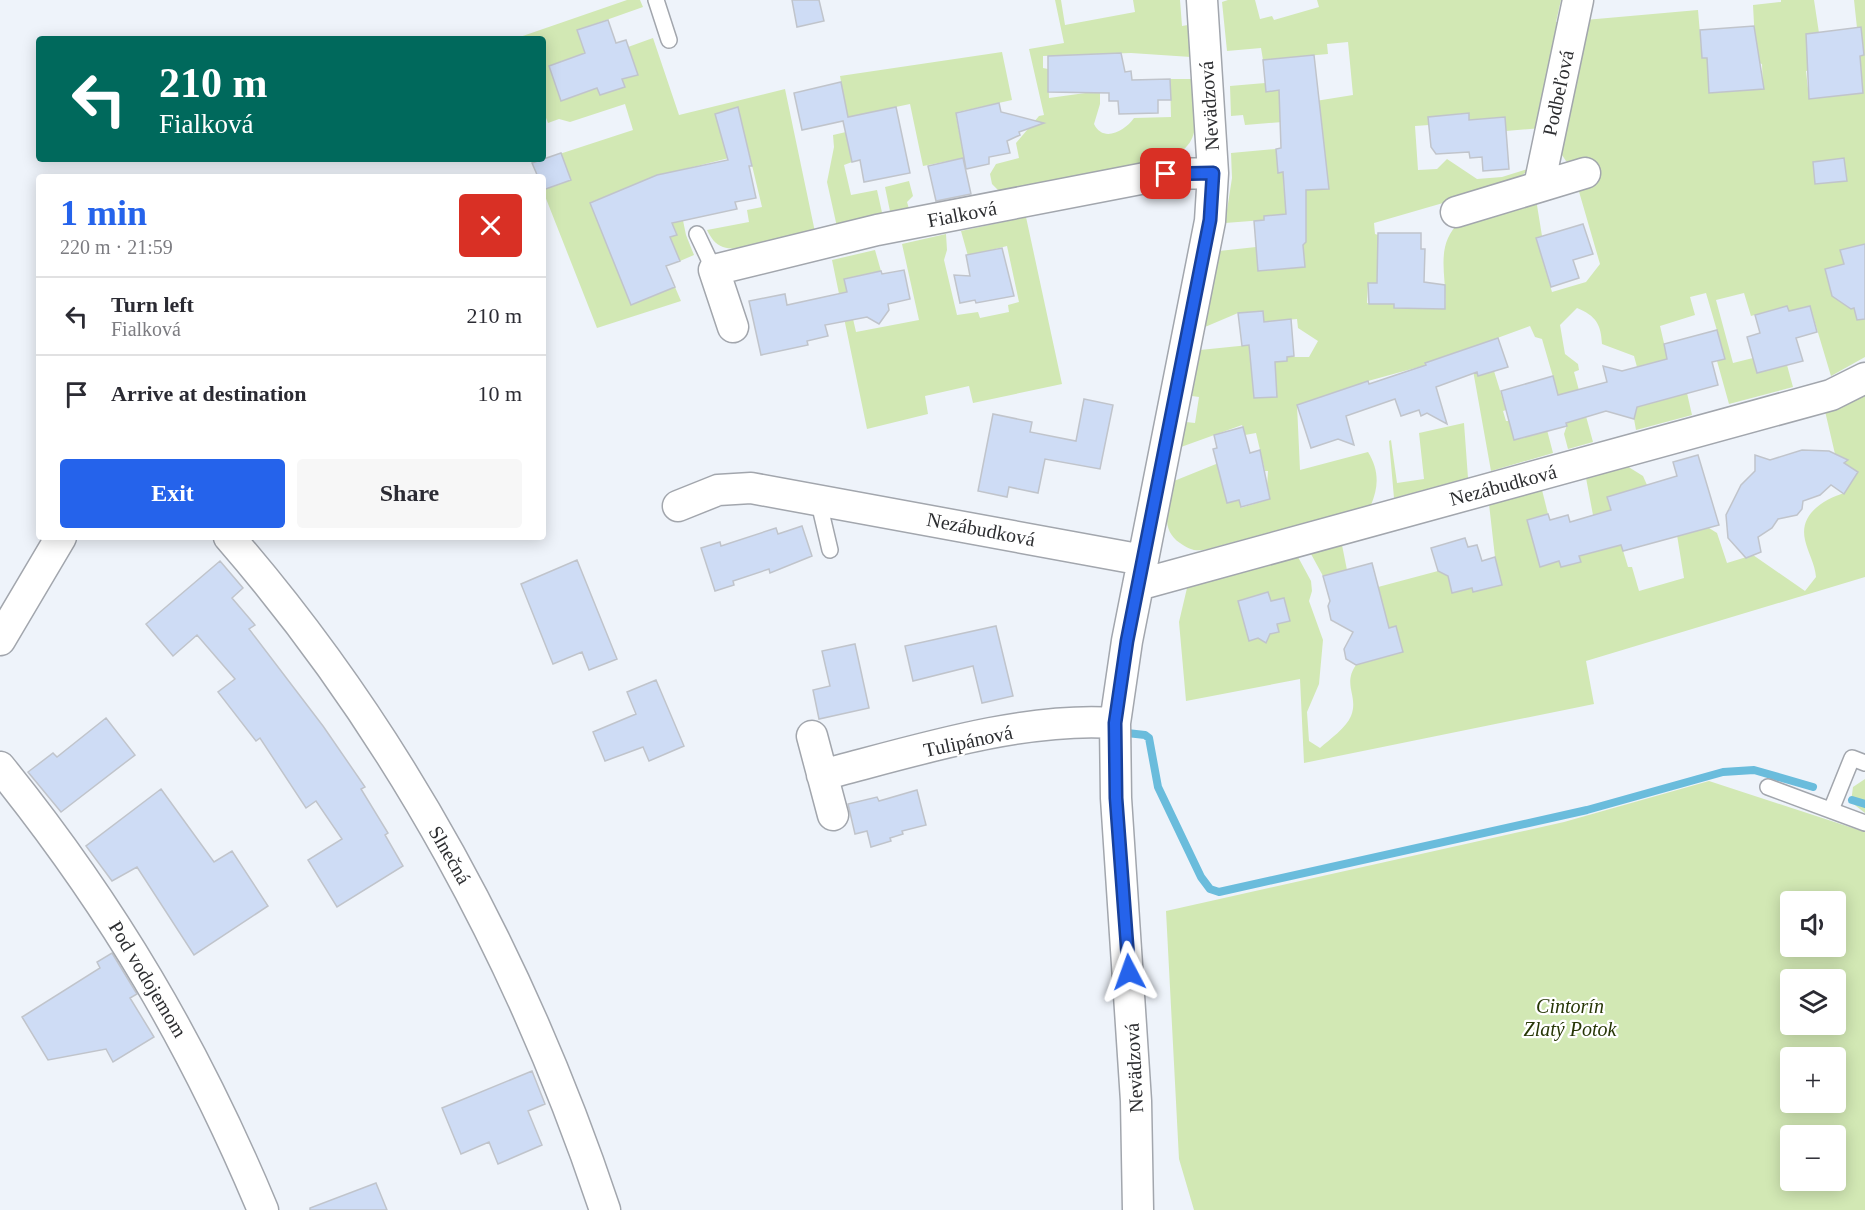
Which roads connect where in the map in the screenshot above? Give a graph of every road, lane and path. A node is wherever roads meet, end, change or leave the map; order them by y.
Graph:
1 (656, 0) edge
2 (1202, 0) edge
3 (1578, 0) edge
4 (669, 40) dead end
5 (1213, 173) junction
6 (1585, 173) dead end
7 (1539, 186) junction
8 (1456, 212) dead end
9 (697, 234) dead end
10 (714, 270) junction
11 (733, 327) dead end
12 (1865, 378) edge
13 (818, 499) junction
14 (678, 506) dead end
15 (59, 540) edge
16 (232, 540) edge
17 (830, 550) dead end
18 (1141, 572) junction
19 (0, 640) edge
20 (1115, 723) junction
21 (812, 736) dead end
22 (1865, 763) edge
23 (0, 767) edge
24 (822, 775) junction
25 (1768, 787) dead end
26 (1832, 810) junction
27 (833, 815) dead end
28 (1865, 823) edge
29 (263, 1210) edge
30 (605, 1210) edge
31 (1138, 1210) edge

1 - 4 lane
2 - 5 street, Nevädzová
3 - 7 street, Podbeľová
5 - 10 street, Fialková
5 - 18 street, Nevädzová
6 - 7 street
7 - 8 street
9 - 10 lane
10 - 11 street
12 - 18 street, Nezábudková
13 - 14 street, Nezábudková
13 - 17 lane
13 - 18 street, Nezábudková
15 - 19 street
16 - 30 street, Slnečná
18 - 20 street, Nevädzová
20 - 24 street, Tulipánová
20 - 31 street, Nevädzová
21 - 24 street
22 - 26 lane
23 - 29 street, Pod vodojemom
24 - 27 street
25 - 26 lane
26 - 28 lane

